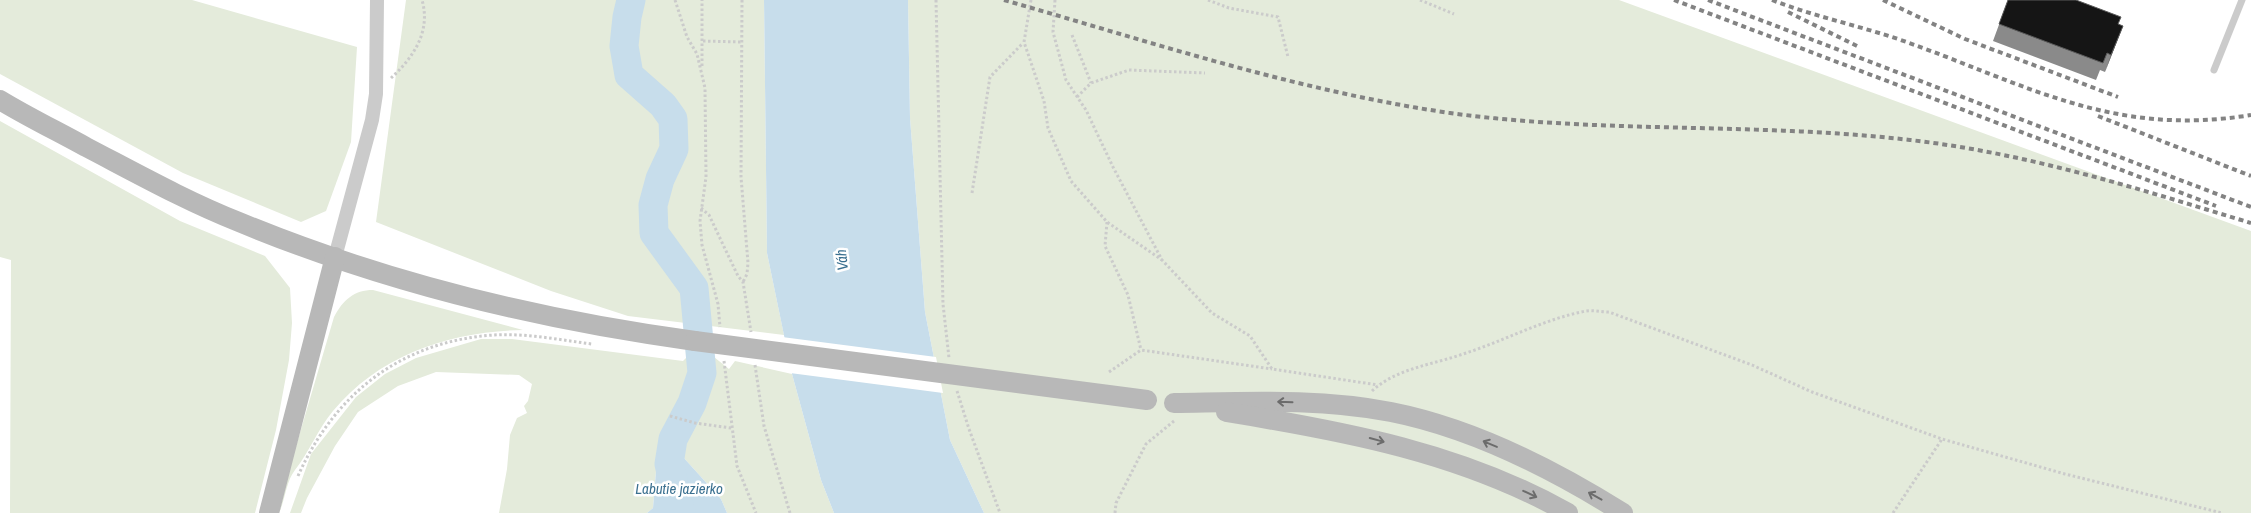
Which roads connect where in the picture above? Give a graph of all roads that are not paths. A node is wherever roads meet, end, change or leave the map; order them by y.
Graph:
1 (377, 0) edge
2 (2242, 0) edge
3 (2214, 70) dead end
4 (0, 100) edge
5 (335, 257) junction
6 (1174, 412) junction
7 (269, 513) edge
8 (1568, 513) edge
9 (1623, 513) edge

1 - 5 street
2 - 3 lane
4 - 5 main road
5 - 6 main road, bridge
5 - 7 main road
6 -> 8 main road
9 -> 6 main road

